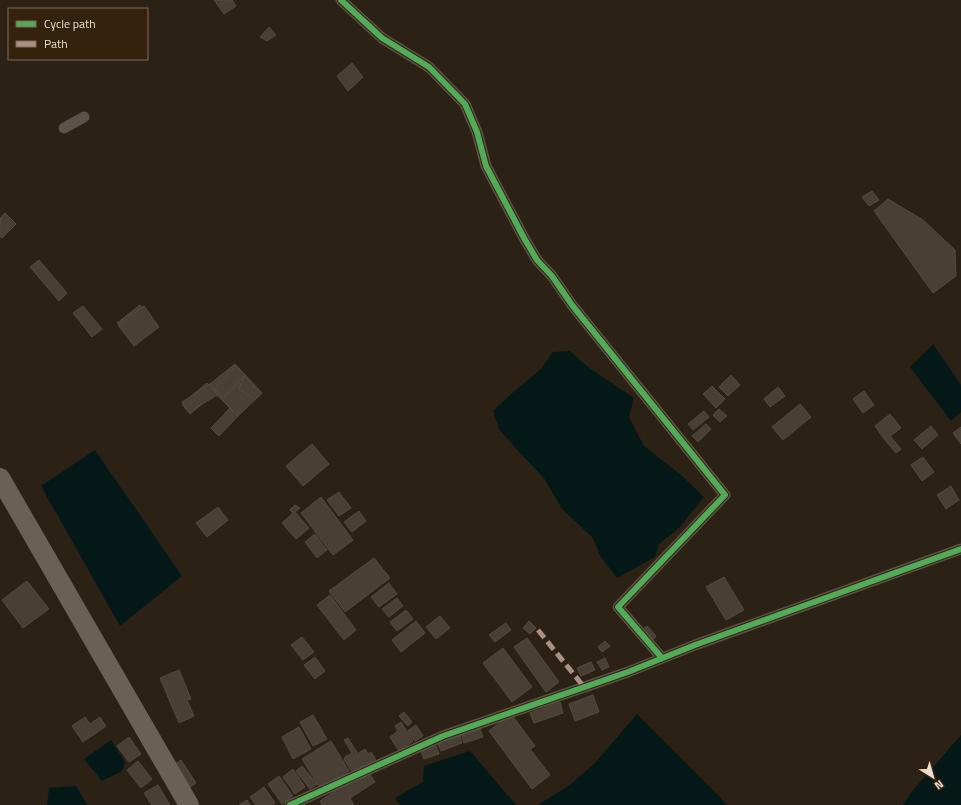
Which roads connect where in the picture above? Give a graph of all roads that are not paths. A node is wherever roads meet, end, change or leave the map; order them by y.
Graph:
1 (341, 0) edge
2 (84, 116) dead end
3 (64, 128) dead end
4 (0, 478) edge
5 (961, 550) edge
6 (662, 658) junction
7 (188, 805) edge
8 (290, 805) edge

1 - 6 street
2 - 3 street
4 - 7 highway
5 - 6 street
6 - 8 street

